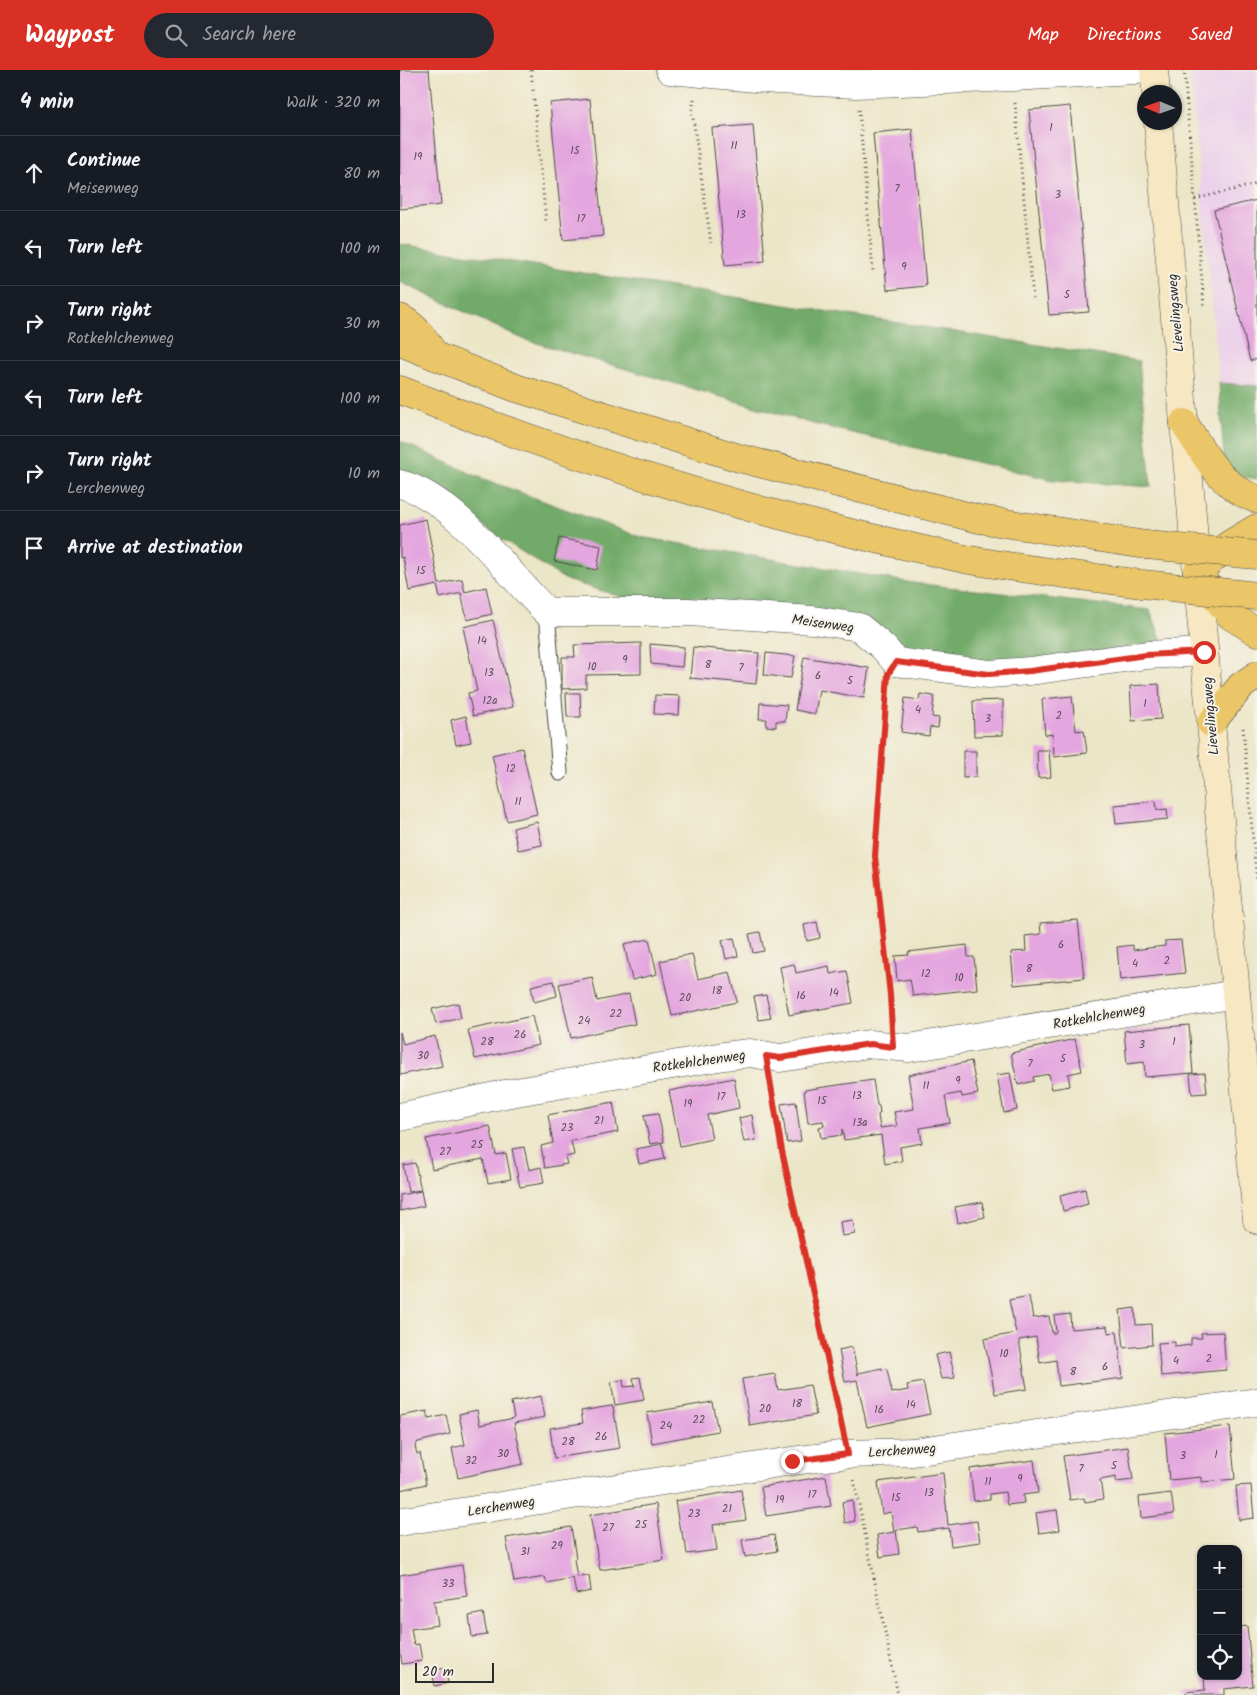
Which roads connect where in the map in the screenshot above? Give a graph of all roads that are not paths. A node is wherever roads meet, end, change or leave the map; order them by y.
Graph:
1 (670, 70) edge
2 (1134, 70) edge
3 (1154, 70) edge
4 (1155, 85) edge
5 (1159, 130) edge
6 (400, 318) edge
7 (400, 342) edge
8 (436, 358) junction
9 (400, 390) edge
10 (1184, 423) junction
11 (400, 484) edge
12 (1257, 500) edge
13 (1257, 528) edge
14 (1257, 555) edge
15 (1197, 573) junction
16 (1257, 596) edge
17 (547, 612) junction
18 (1257, 632) edge
19 (1204, 652) junction
20 (1257, 675) edge
21 (1211, 724) junction
22 (560, 773) dead end
23 (1236, 994) junction
24 (400, 1117) edge
25 (1257, 1220) edge
26 (1245, 1403) edge
27 (400, 1522) edge

1 - 2 street
3 - 4 street
5 - 10 street, Lievelingsweg
6 - 8 highway
7 - 8 highway
8 - 14 highway, bridge
9 - 16 highway, bridge
10 - 12 highway
10 - 15 street, Lievelingsweg
11 - 17 street
13 - 15 highway
15 - 18 highway
15 - 19 street, Lievelingsweg
17 - 19 street, Meisenweg
17 - 22 lane
19 - 21 street, Lievelingsweg
20 - 21 highway
21 - 23 street, Lievelingsweg
23 - 24 street, Rotkehlchenweg
23 - 25 street, Lievelingsweg
26 - 27 street, Lerchenweg

